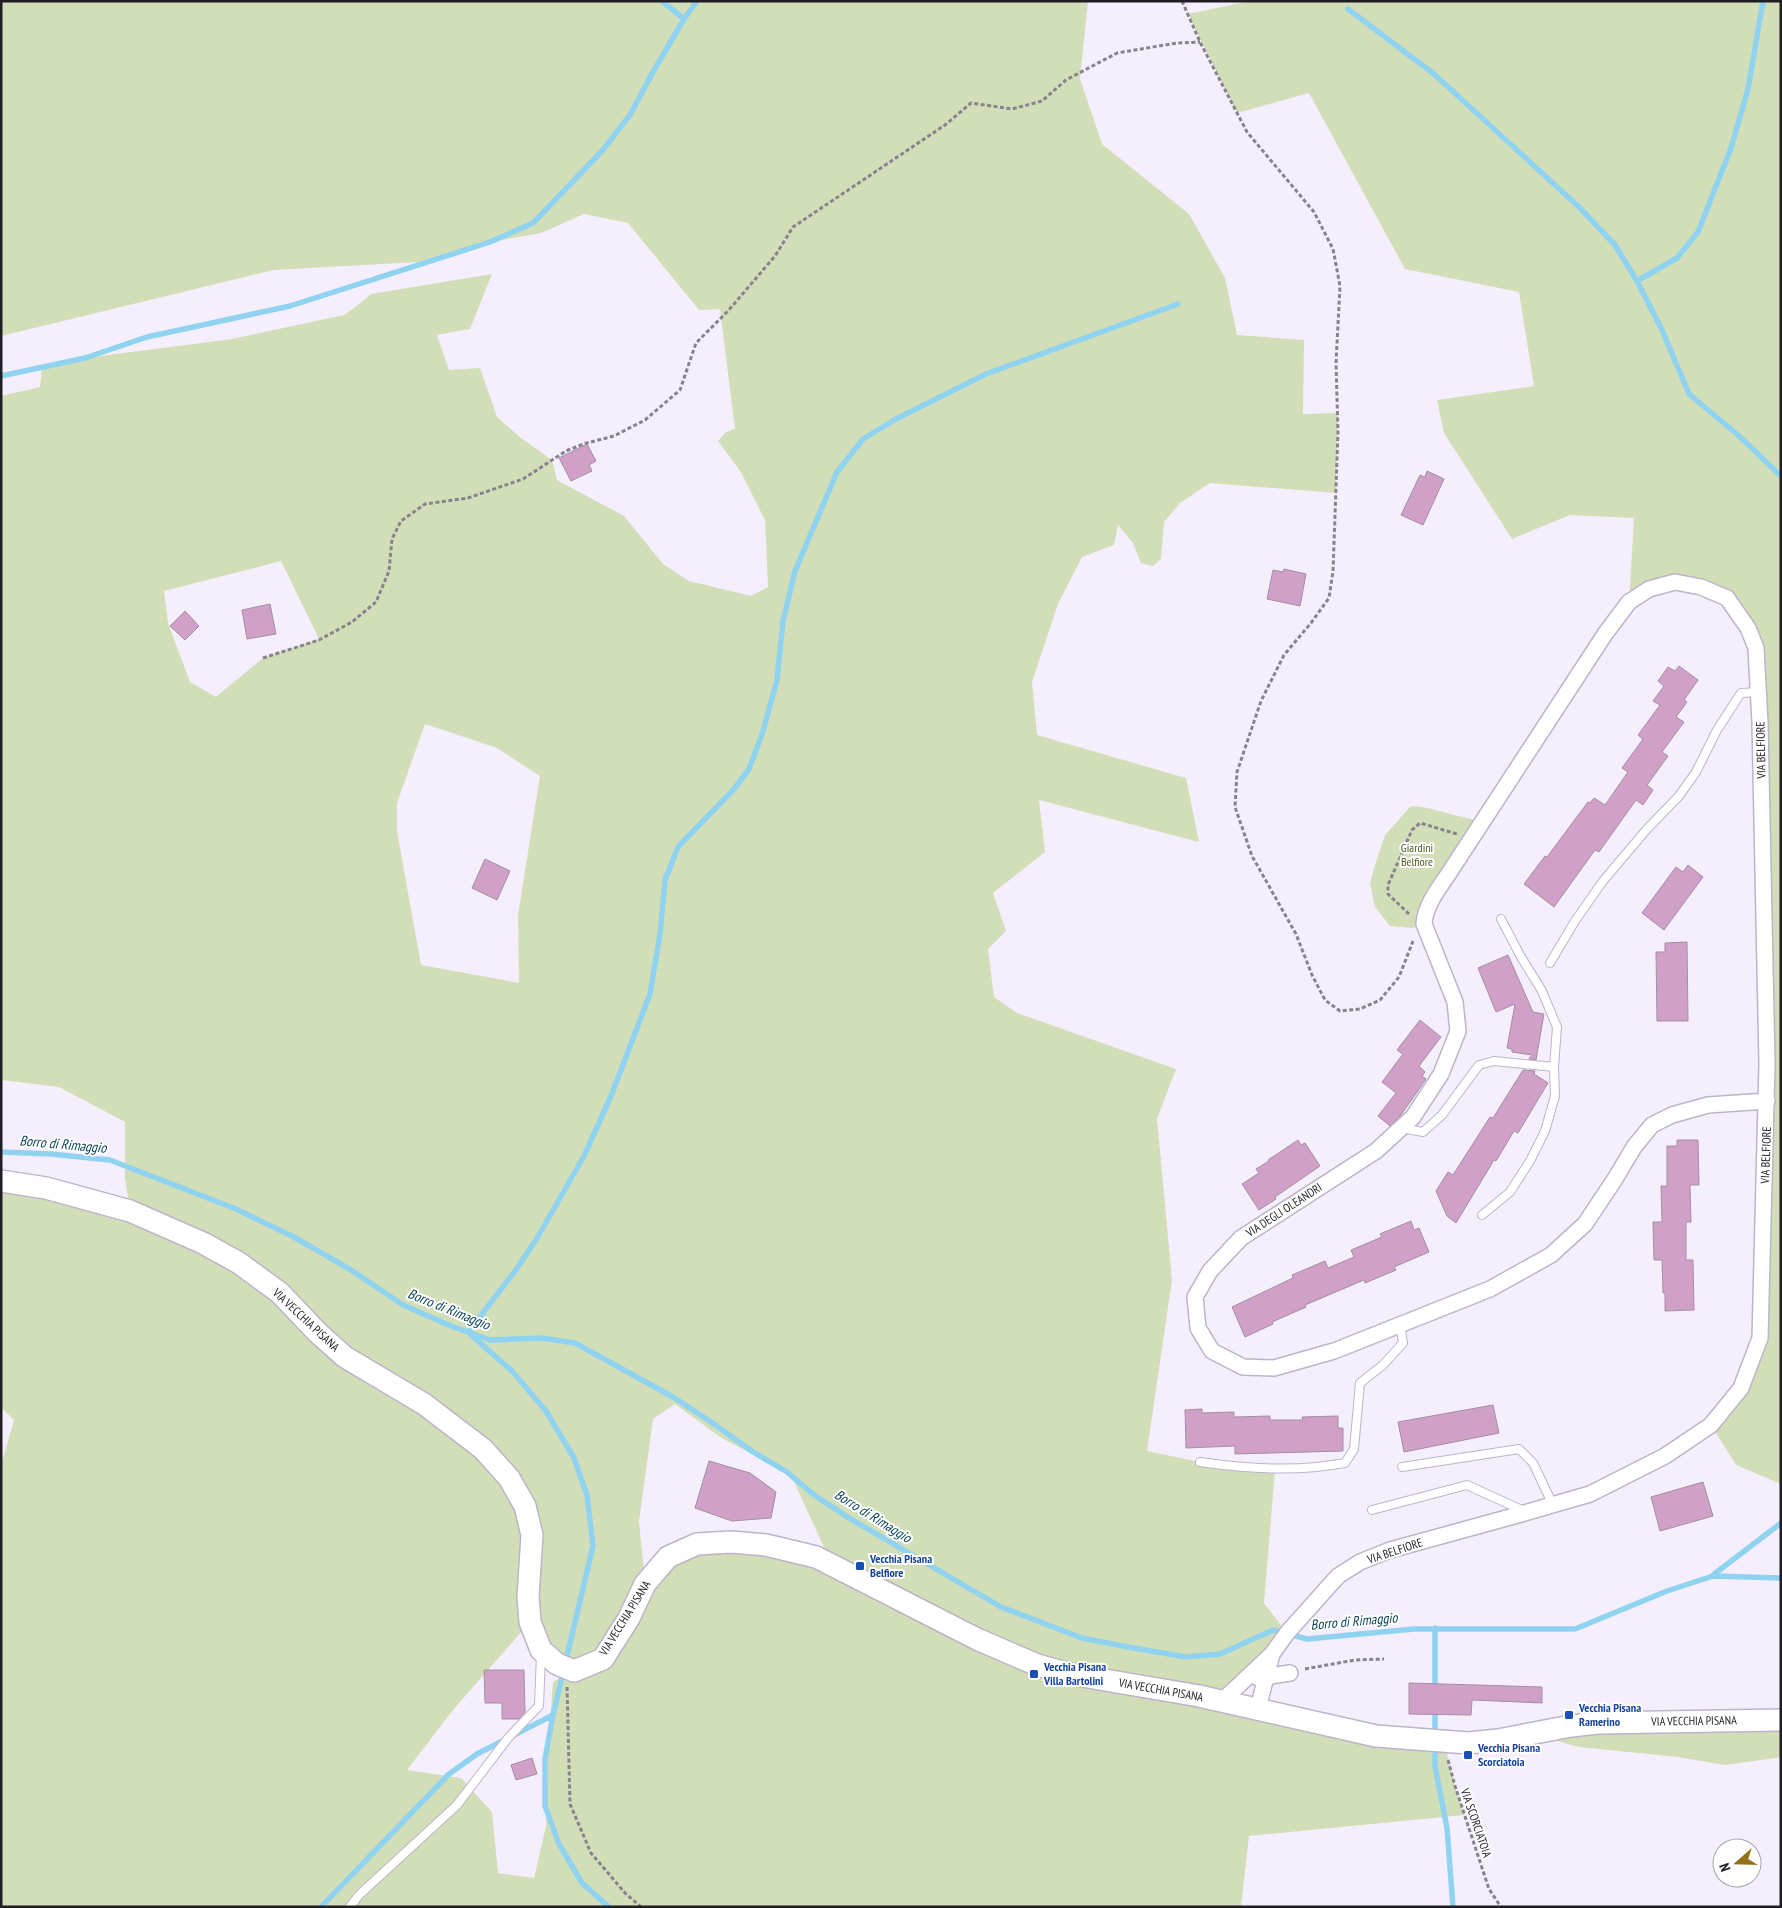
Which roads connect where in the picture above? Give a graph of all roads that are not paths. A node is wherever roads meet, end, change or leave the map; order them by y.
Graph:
1 (1758, 692) junction
2 (1501, 919) dead end
3 (1424, 924) joint
4 (1550, 963) dead end
5 (1554, 1067) junction
6 (1767, 1101) junction
7 (1401, 1128) junction
8 (1, 1181) edge
9 (1482, 1215) dead end
10 (1400, 1325) junction
11 (1200, 1462) dead end
12 (1402, 1468) dead end
13 (1553, 1505) junction
14 (1372, 1510) dead end
15 (1526, 1512) junction
16 (541, 1650) junction
17 (1272, 1654) junction
18 (1290, 1673) road end
19 (1266, 1677) junction
20 (1244, 1680) junction
21 (1222, 1701) junction
22 (1258, 1708) junction
23 (1781, 1720) edge
24 (350, 1907) edge

1 - 3 street, VIA BELFIORE
1 - 4 lane
1 - 6 street, VIA BELFIORE
2 - 5 lane
3 - 7 street, VIA DEGLI OLEANDRI
5 - 7 lane
5 - 9 lane
6 - 10 street, VIA DEGLI OLEANDRI
6 - 13 street, VIA BELFIORE
7 - 10 street, VIA DEGLI OLEANDRI
8 - 16 main road, VIA VECCHIA PISANA
10 - 11 lane
12 - 13 lane
13 - 15 street, VIA BELFIORE
14 - 15 lane
15 - 17 street, VIA BELFIORE
16 - 21 main road, VIA VECCHIA PISANA
16 - 24 lane
17 - 19 street, VIA BELFIORE
17 - 20 street, VIA BELFIORE
18 - 19 street
19 - 20 street
19 - 22 street, VIA BELFIORE
20 - 21 street, VIA BELFIORE
21 - 22 main road, VIA VECCHIA PISANA
22 - 23 main road, VIA VECCHIA PISANA

